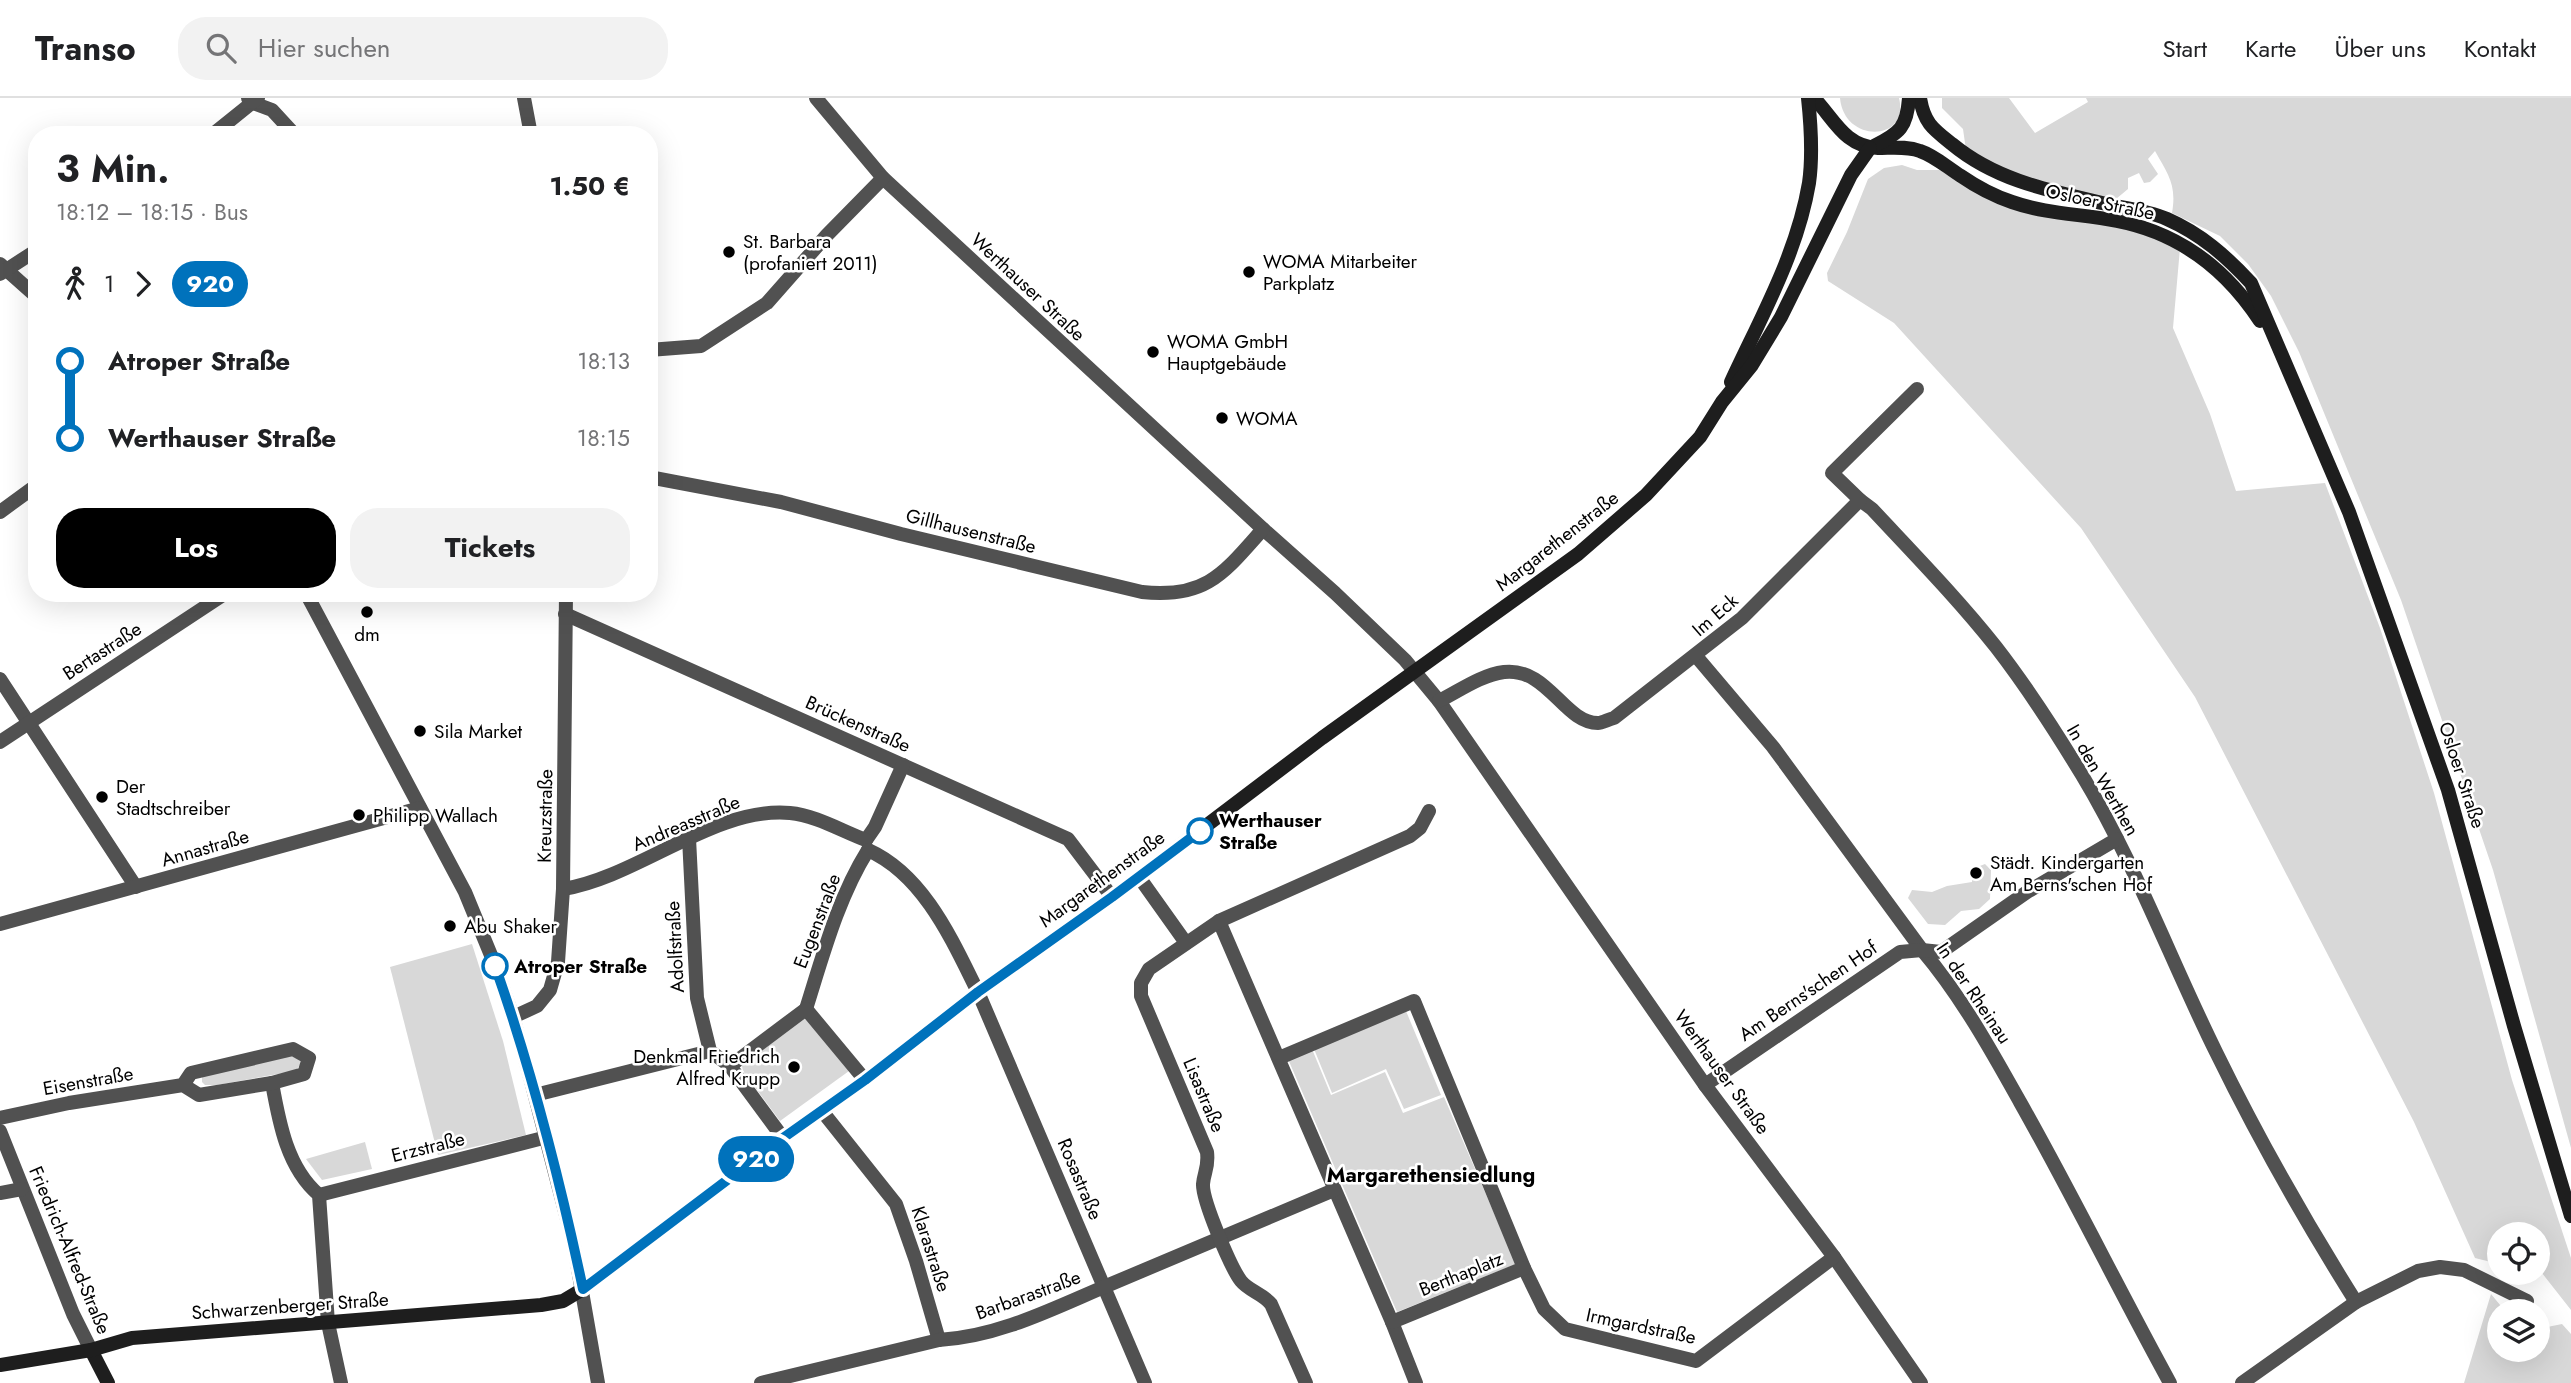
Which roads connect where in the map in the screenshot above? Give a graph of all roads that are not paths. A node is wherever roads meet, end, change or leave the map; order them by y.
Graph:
1 (524, 98) edge
2 (816, 98) edge
3 (1808, 98) edge
4 (1814, 98) edge
5 (1826, 98) edge
6 (1909, 98) edge
7 (1920, 98) edge
8 (253, 100) edge
9 (1828, 115) junction
10 (223, 126) edge
11 (287, 126) edge
12 (529, 126) edge
13 (1870, 148) junction
14 (883, 178) junction
15 (28, 255) edge
16 (2, 269) edge
17 (28, 291) edge
18 (658, 349) edge
19 (2284, 357) junction
20 (1917, 389) dead end
21 (1723, 402) junction
22 (658, 479) edge
23 (28, 492) edge
24 (1860, 500) junction
25 (0, 512) edge
26 (1263, 530) junction
27 (212, 602) edge
28 (311, 602) edge
29 (566, 602) edge
30 (565, 614) junction
31 (1696, 656) junction
32 (1416, 671) junction
33 (0, 680) edge
34 (1439, 701) junction
35 (29, 722) junction
36 (0, 742) edge
37 (903, 765) junction
38 (420, 808) junction
39 (1429, 811) dead end
40 (689, 838) junction
41 (2117, 839) junction
42 (867, 845) junction
43 (1139, 877) junction
44 (136, 887) junction
45 (563, 889) junction
46 (1112, 897) junction
47 (1219, 921) junction
48 (0, 925) edge
49 (1186, 943) junction
50 (1922, 950) junction
51 (978, 992) junction
52 (806, 1009) junction
53 (513, 1017) junction
54 (710, 1052) junction
55 (1279, 1058) junction
56 (730, 1066) junction
57 (865, 1080) junction
58 (272, 1083) junction
59 (183, 1085) junction
60 (1705, 1085) junction
61 (535, 1095) junction
62 (822, 1111) junction
63 (0, 1118) edge
64 (0, 1131) edge
65 (547, 1138) junction
66 (783, 1138) junction
67 (22, 1189) junction
68 (1334, 1190) junction
69 (0, 1193) edge
70 (319, 1195) junction
71 (2571, 1216) edge
72 (1220, 1238) junction
73 (1834, 1257) junction
74 (1524, 1268) junction
75 (1105, 1286) junction
76 (583, 1289) junction
77 (2523, 1299) edge
78 (2356, 1302) junction
79 (1392, 1322) junction
80 (328, 1323) junction
81 (939, 1340) junction
82 (91, 1350) junction
83 (0, 1365) edge
84 (108, 1383) edge
85 (341, 1383) edge
86 (598, 1383) edge
87 (761, 1383) edge
88 (1145, 1383) edge
89 (1306, 1383) edge
90 (1416, 1383) edge
91 (1921, 1383) edge
92 (2170, 1383) edge
93 (2242, 1383) edge

1 - 12 street
2 - 14 street, Werthauser Straße
3 - 21 main road, Margarethenstraße
4 - 9 main road
5 - 9 main road
6 - 13 main road
7 - 19 main road, Osloer Straße
8 - 10 street
8 - 11 street
9 - 13 main road
13 - 19 main road, Osloer Straße
13 - 21 main road, Margarethenstraße
14 - 18 street
14 - 26 street, Werthauser Straße
15 - 16 street
16 - 17 street
19 - 71 main road, Osloer Straße
20 - 24 street
21 - 32 main road, Margarethenstraße
22 - 26 street, Gillhausenstraße
23 - 25 street
24 - 31 street, Im Eck
24 - 41 street, In den Werthen
26 - 32 street, Werthauser Straße
27 - 35 street, Bertastraße
28 - 38 street
29 - 30 street, Kreuzstraße
30 - 37 street, Brückenstraße
30 - 45 street, Kreuzstraße
31 - 34 street, Im Eck
31 - 50 street, In der Rheinau
32 - 34 street, Werthauser Straße
32 - 43 main road, Margarethenstraße
33 - 35 street
34 - 60 street, Werthauser Straße
35 - 36 street, Bertastraße
35 - 44 street
37 - 42 street, Eugenstraße
37 - 46 street, Brückenstraße
38 - 44 street, Annastraße
38 - 53 street
39 - 47 street, Lisastraße
40 - 42 street, Andreasstraße
40 - 45 street, Andreasstraße
40 - 54 street, Adolfstraße
41 - 50 street, Am Berns'schen Hof
41 - 78 street, In den Werthen
42 - 51 street, Andreasstraße
42 - 52 street, Eugenstraße
43 - 46 main road, Margarethenstraße
43 - 49 street
44 - 48 street, Annastraße
45 - 53 street, Kreuzstraße
46 - 51 main road, Margarethenstraße
47 - 49 street, Lisastraße
47 - 55 street
49 - 72 street, Lisastraße
50 - 60 street, Am Berns'schen Hof
50 - 92 street, In der Rheinau
51 - 57 main road, Margarethenstraße
51 - 75 street, Rosastraße
52 - 56 street
52 - 57 street
53 - 61 street
54 - 56 street
54 - 61 street
55 - 68 street
55 - 74 street, Berthaplatz
56 - 66 street
57 - 62 main road, Margarethenstraße
58 - 59 street, Eisenstraße
58 - 59 street, Eisenstraße
58 - 70 street
59 - 63 street, Eisenstraße
60 - 73 street, Werthauser Straße
61 - 65 street
62 - 66 main road, Margarethenstraße
62 - 81 street, Klarastraße
64 - 67 street, Friedrich-Alfred-Straße
65 - 70 street, Erzstraße
65 - 76 street
66 - 76 main road, Margarethenstraße
67 - 69 street
67 - 82 street, Friedrich-Alfred-Straße
68 - 72 street, Barbarastraße
68 - 79 street
70 - 80 street
72 - 75 street, Barbarastraße
72 - 89 street, Lisastraße
73 - 74 street, Irmgardstraße
73 - 91 street, Werthauser Straße
74 - 79 street, Berthaplatz
75 - 81 street, Barbarastraße
75 - 88 street, Rosastraße
76 - 80 main road, Schwarzenberger Straße
76 - 86 street
77 - 78 street
78 - 93 street
79 - 90 street
80 - 82 main road, Schwarzenberger Straße
80 - 85 street
81 - 87 street, Barbarastraße
82 - 83 main road, Schwarzenberger Straße
82 - 84 main road, Friedrich-Alfred-Straße

